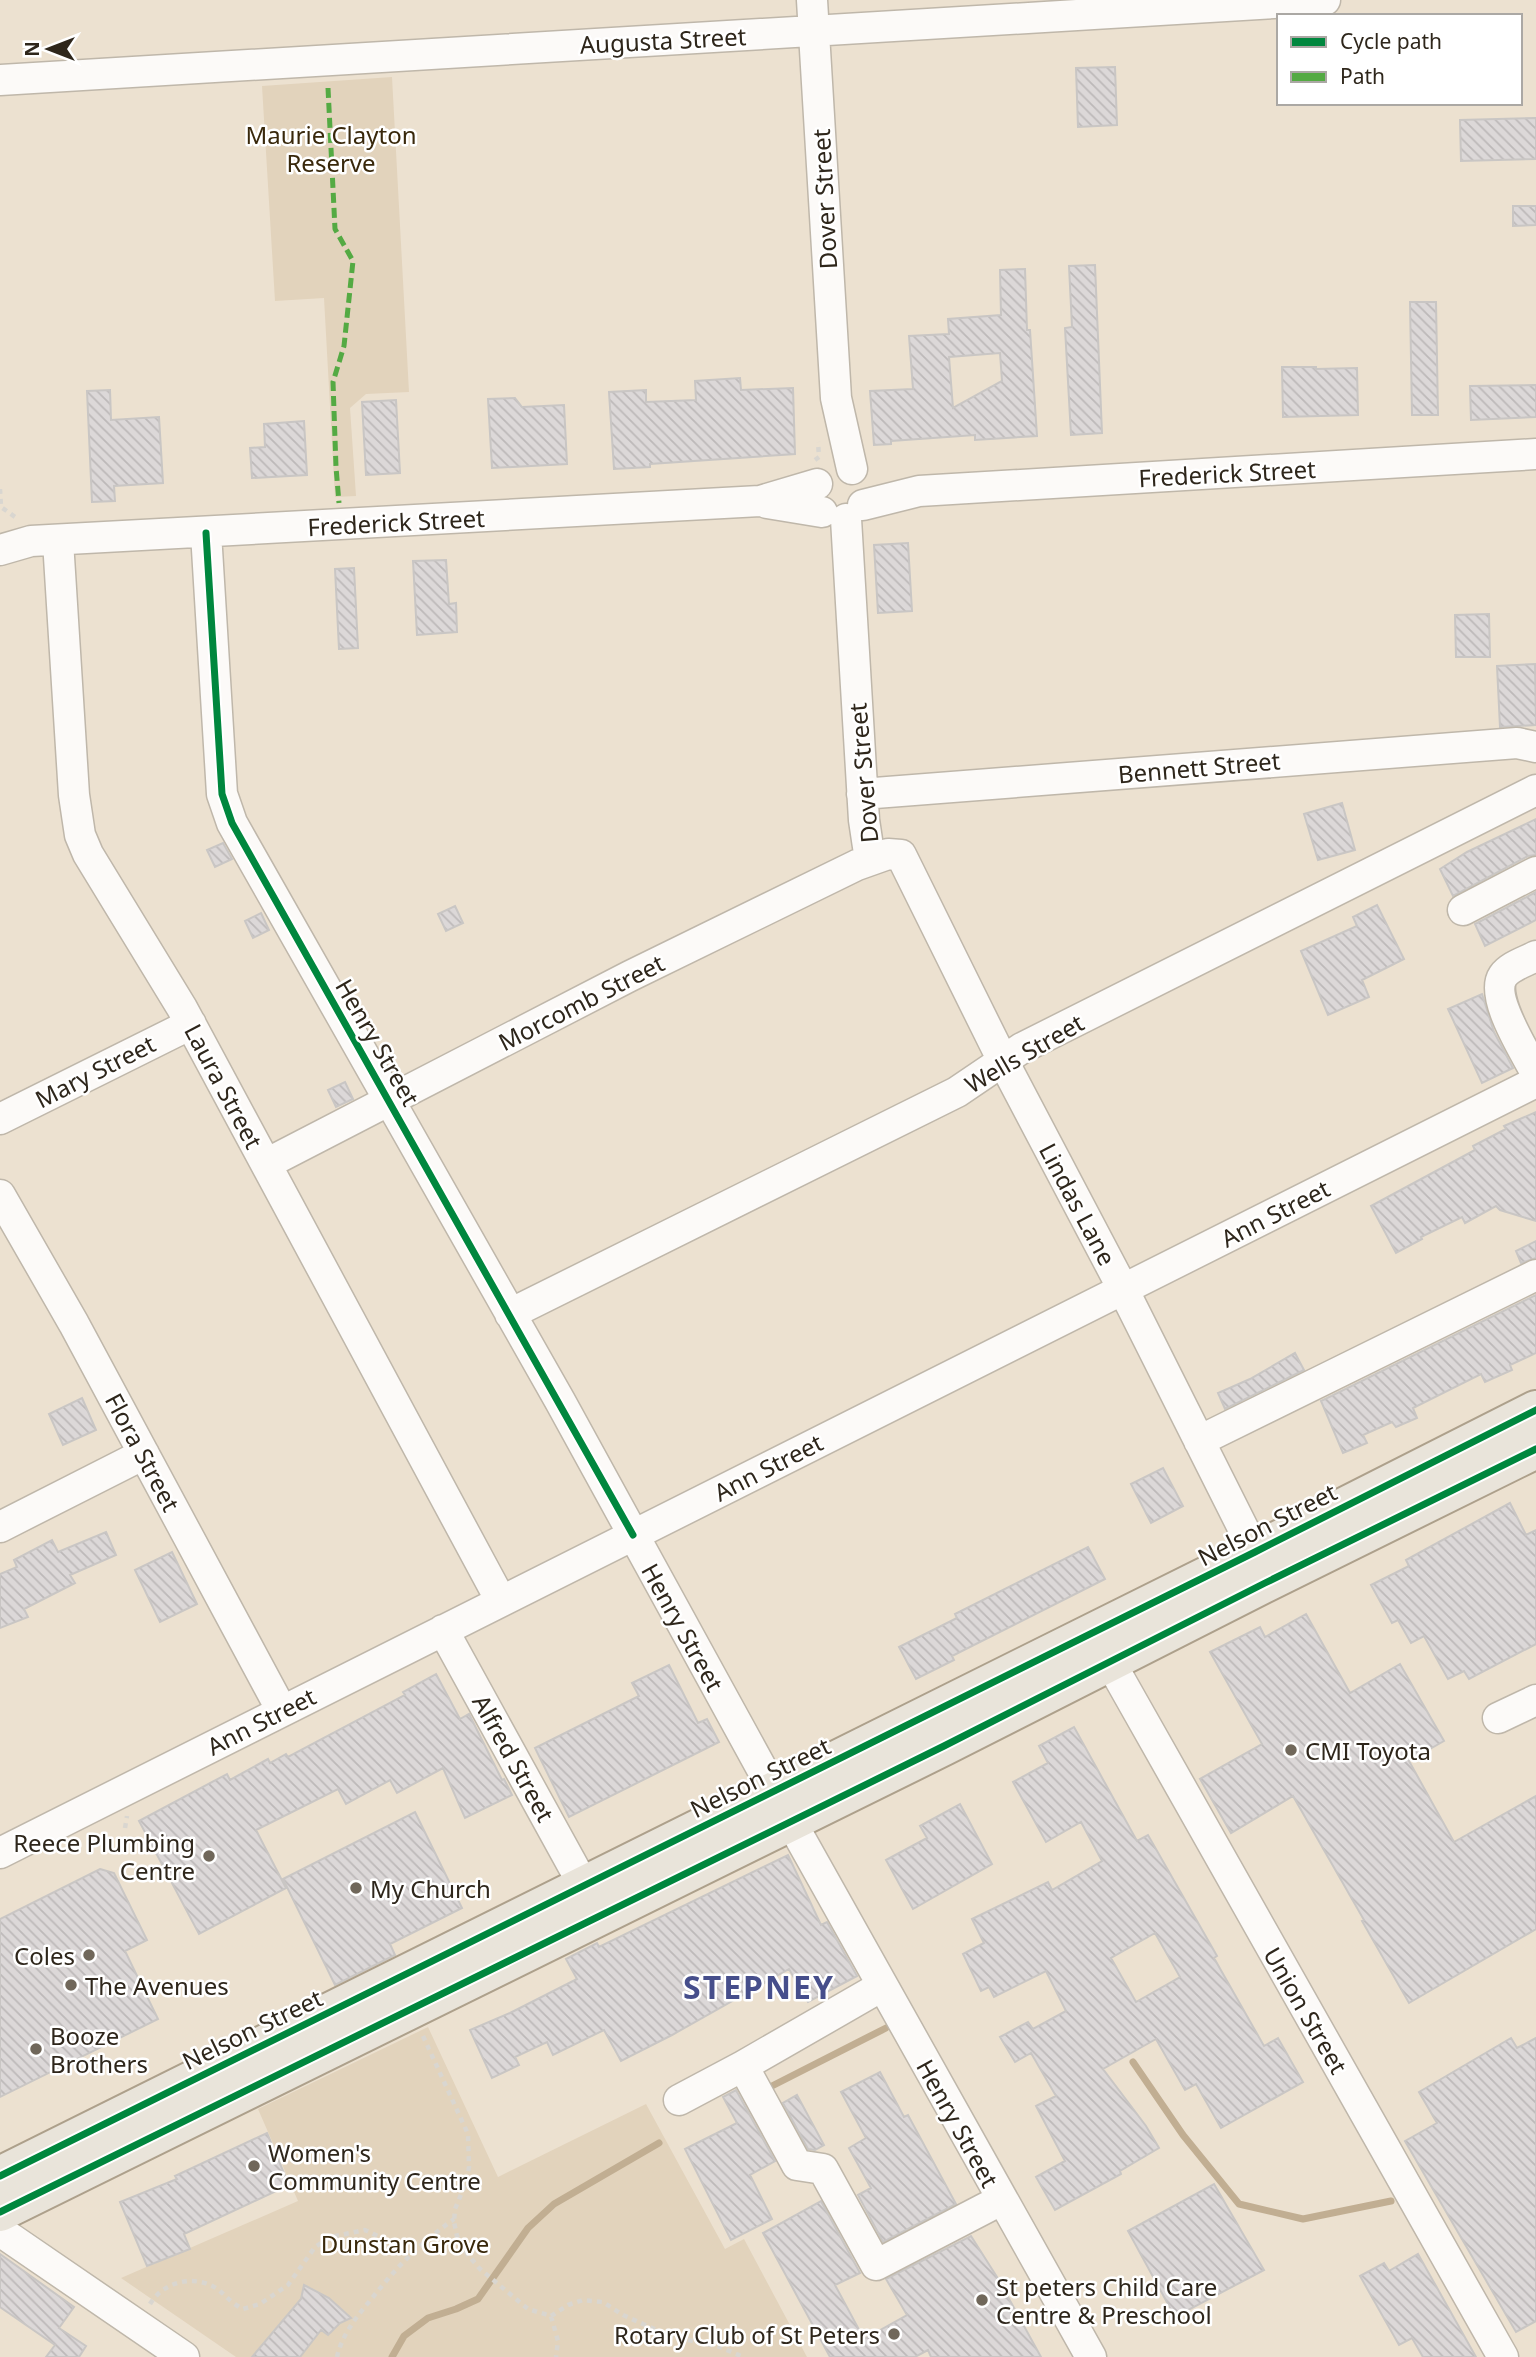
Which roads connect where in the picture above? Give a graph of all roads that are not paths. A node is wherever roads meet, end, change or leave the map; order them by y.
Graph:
1 (812, 0) edge
2 (1325, 0) edge
3 (814, 31) junction
4 (0, 80) edge
5 (1536, 454) edge
6 (839, 487) junction
7 (0, 530) edge
8 (206, 533) junction
9 (45, 541) junction
10 (0, 550) edge
11 (1536, 747) edge
12 (1536, 790) edge
13 (862, 794) junction
14 (901, 855) joint
15 (870, 860) junction
16 (1536, 872) edge
17 (1463, 910) dead end
18 (1536, 956) edge
19 (191, 1024) junction
20 (1003, 1061) junction
21 (1536, 1073) edge
22 (1536, 1082) edge
23 (389, 1101) junction
24 (0, 1119) edge
25 (266, 1164) junction
26 (0, 1195) edge
27 (1536, 1275) edge
28 (1123, 1289) junction
29 (510, 1314) junction
30 (1536, 1410) edge
31 (1199, 1441) junction
32 (1536, 1449) edge
33 (144, 1454) junction
34 (0, 1527) edge
35 (633, 1535) junction
36 (1255, 1552) junction
37 (501, 1601) junction
38 (443, 1630) junction
39 (1101, 1647) junction
40 (1536, 1700) edge
41 (282, 1711) junction
42 (1498, 1718) dead end
43 (782, 1807) junction
44 (0, 1853) edge
45 (592, 1901) junction
46 (882, 1986) junction
47 (743, 2066) junction
48 (679, 2100) dead end
49 (0, 2176) edge
50 (1001, 2200) junction
51 (0, 2212) edge
52 (0, 2231) edge
53 (184, 2357) edge
54 (1091, 2357) edge
55 (1503, 2357) edge

1 - 3 street, Dover Street
2 - 3 street, Augusta Street
3 - 4 street, Augusta Street
3 - 6 street, Dover Street
5 - 6 street, Frederick Street
6 - 8 street, Frederick Street
6 - 13 street, Dover Street
7 - 9 street, Frederick Street
8 - 9 street, Frederick Street
8 - 23 street, Henry Street
9 - 10 street, Frederick Street
9 - 19 street, Laura Street
11 - 13 street, Bennett Street
12 - 20 street, Wells Street
13 - 15 street, Dover Street
14 - 15 street, Morcomb Street
14 - 20 street, Lindas Lane
15 - 23 street, Morcomb Street
16 - 17 street
18 - 21 street
19 - 24 street, Mary Street
19 - 25 street, Laura Street
20 - 28 street, Lindas Lane
20 - 29 street, Wells Street
22 - 28 street, Ann Street
23 - 25 street, Morcomb Street
23 - 29 street, Henry Street
25 - 37 street, Laura Street
26 - 33 street, Flora Street
27 - 31 street
28 - 31 street, Lindas Lane
28 - 35 street, Ann Street
29 - 35 street, Henry Street
30 - 36 main road, Nelson Street
31 - 36 street, Lindas Lane
32 - 39 main road, Nelson Street
33 - 34 street
33 - 41 street, Flora Street
35 - 37 street, Ann Street
35 - 43 street, Henry Street
36 - 39 main road, Nelson Street
37 - 38 street, Ann Street
38 - 41 street, Ann Street
38 - 45 street, Alfred Street
39 - 43 main road, Nelson Street
39 - 55 street, Union Street
40 - 42 street
41 - 44 street, Ann Street
43 - 45 main road, Nelson Street
43 - 46 street, Henry Street
45 - 49 main road, Nelson Street
45 - 51 main road, Nelson Street
46 - 47 street
46 - 50 street, Henry Street
47 - 48 street
47 - 50 street
50 - 54 street, Henry Street
52 - 53 street

